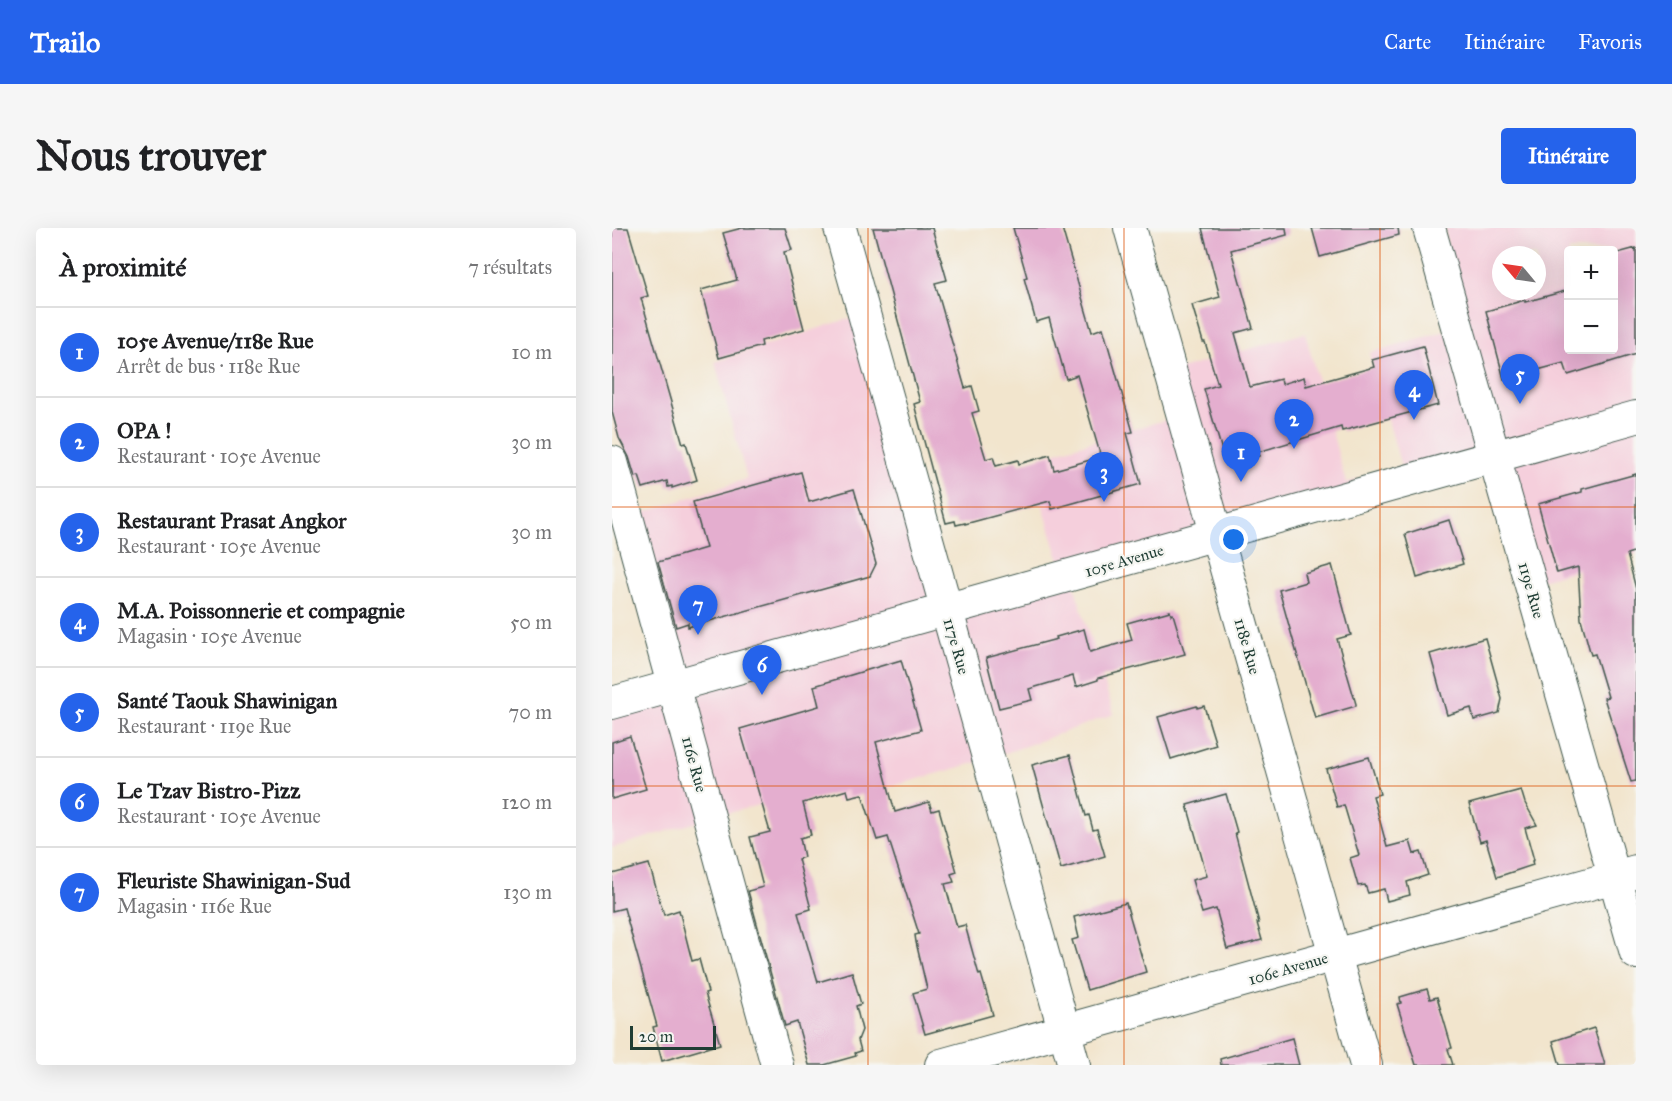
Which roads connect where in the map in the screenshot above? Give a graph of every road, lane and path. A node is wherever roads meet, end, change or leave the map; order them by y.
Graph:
1 (840, 228) edge
2 (1130, 228) edge
3 (1429, 228) edge
4 (1636, 417) edge
5 (1494, 456) junction
6 (612, 462) edge
7 (1216, 534) junction
8 (947, 609) junction
9 (674, 686) junction
10 (612, 703) edge
11 (1625, 874) edge
12 (1636, 953) edge
13 (1335, 955) junction
14 (1064, 1031) junction
15 (777, 1065) edge
16 (941, 1065) edge
17 (1074, 1065) edge
18 (1366, 1065) edge

1 - 8 street, 117e Rue
2 - 7 street, 118e Rue
3 - 5 street, 119e Rue
4 - 5 street, 105e Avenue
5 - 7 street, 105e Avenue
5 - 11 street, 119e Rue
6 - 9 street, 116e Rue
7 - 8 street, 105e Avenue
7 - 13 street, 118e Rue
8 - 9 street, 105e Avenue
8 - 14 street, 117e Rue
9 - 10 street, 105e Avenue
9 - 15 street, 116e Rue
11 - 12 street, 119e Rue
11 - 13 street, 106e Avenue
13 - 14 street, 106e Avenue
13 - 18 street, 118e Rue
14 - 16 street, 106e Avenue
14 - 17 street, 117e Rue

